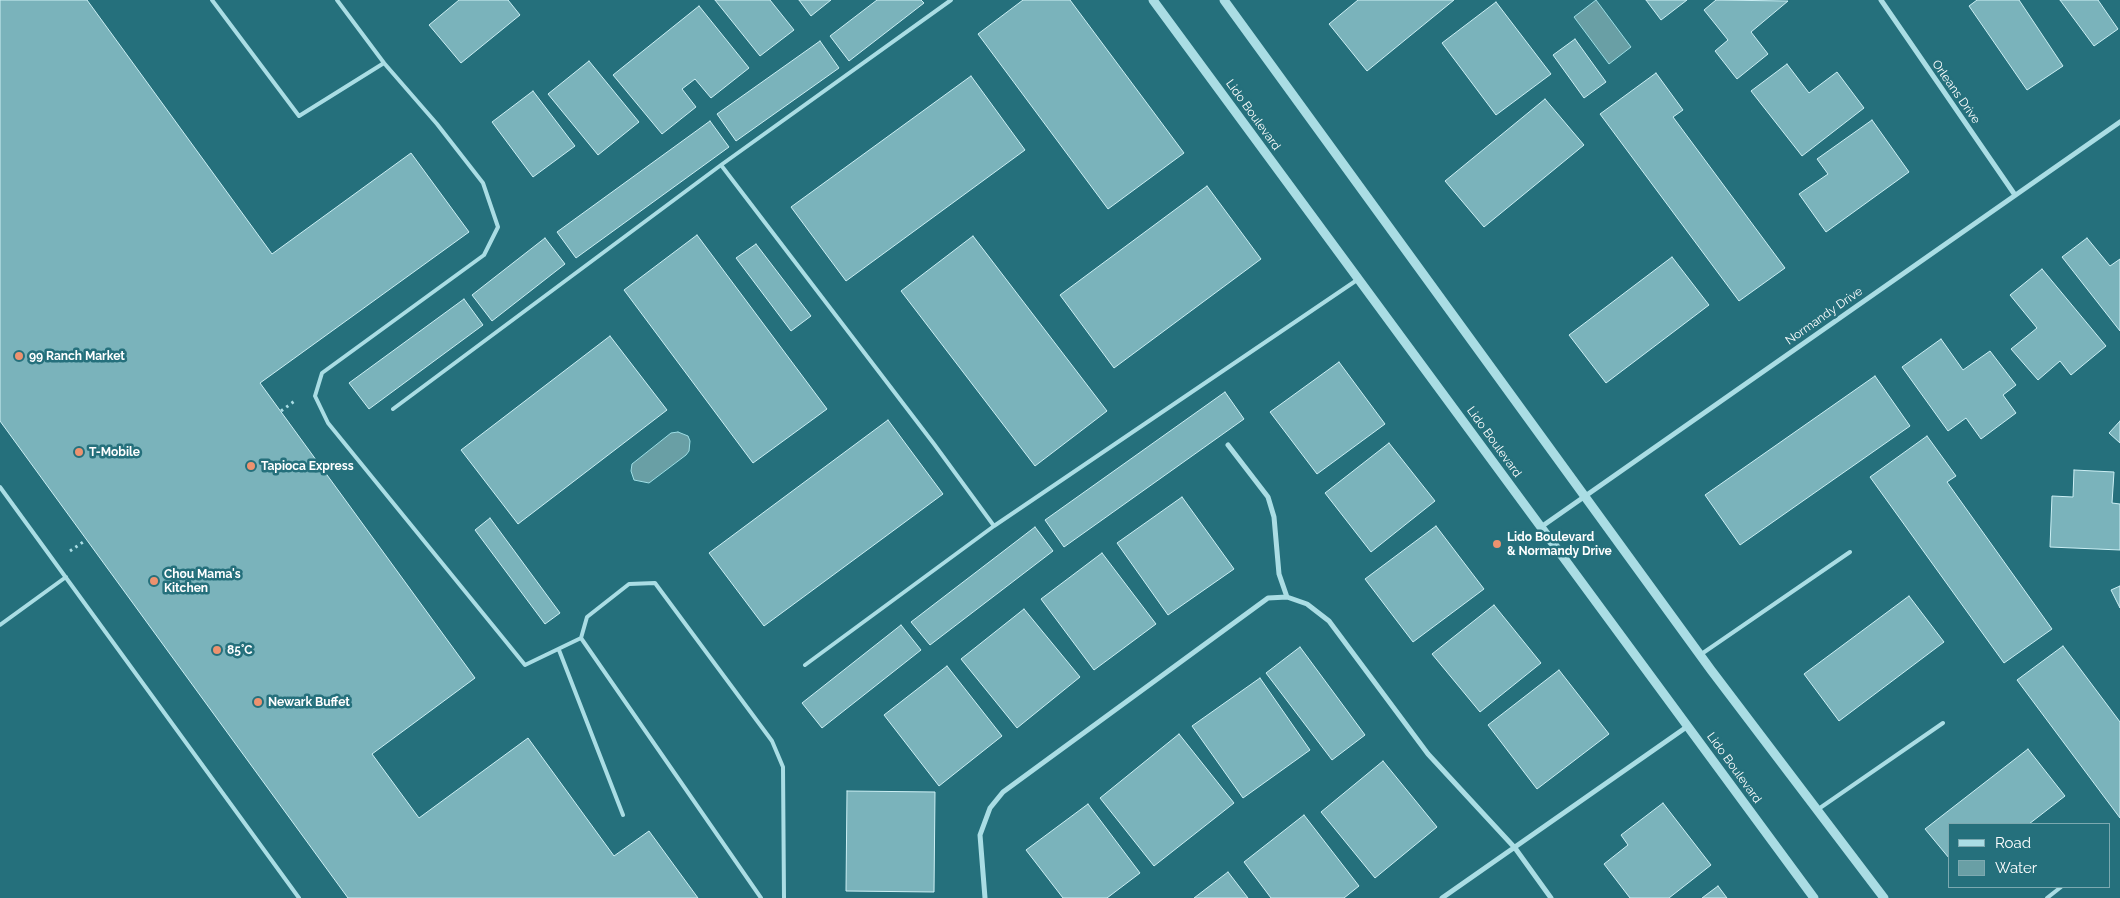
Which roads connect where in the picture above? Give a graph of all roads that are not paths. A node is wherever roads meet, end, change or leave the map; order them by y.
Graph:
1 (212, 0) edge
2 (337, 0) edge
3 (951, 0) edge
4 (1153, 0) edge
5 (1224, 0) edge
6 (1880, 0) edge
7 (384, 63) junction
8 (2120, 122) edge
9 (721, 166) junction
10 (2015, 195) junction
11 (1358, 279) junction
12 (393, 409) dead end
13 (1228, 445) dead end
14 (0, 487) edge
15 (1584, 496) junction
16 (994, 526) junction
17 (1541, 527) junction
18 (1850, 552) dead end
19 (66, 577) junction
20 (1286, 597) junction
21 (0, 625) edge
22 (581, 638) junction
23 (559, 650) junction
24 (1700, 655) junction
25 (805, 665) dead end
26 (1943, 723) dead end
27 (1688, 726) junction
28 (1817, 810) junction
29 (623, 815) dead end
30 (1515, 848) junction
31 (2060, 888) edge
32 (298, 896) edge
33 (291, 898) edge
34 (762, 898) edge
35 (784, 898) edge
36 (985, 898) edge
37 (1442, 898) edge
38 (1550, 898) edge
39 (1814, 898) edge
40 (1884, 898) edge
41 (2047, 898) edge

1 - 7 lane
2 - 7 lane
3 - 9 lane
4 - 11 street, Lido Boulevard
5 - 15 street
6 - 10 street, Orleans Drive
7 - 23 lane
8 - 10 street, Normandy Drive
9 - 12 lane
9 - 16 lane
10 - 15 street, Normandy Drive
11 - 16 lane
11 - 17 street, Lido Boulevard
13 - 20 street
14 - 19 lane
15 - 17 street, Normandy Drive
15 - 24 street
16 - 25 lane
17 - 27 street, Lido Boulevard
18 - 24 lane
19 - 21 lane
19 - 32 lane
20 - 30 street
20 - 36 street
22 - 23 lane
22 - 34 lane
22 - 35 lane
23 - 29 lane
24 - 28 street
26 - 28 lane
27 - 30 street
27 - 39 street, Lido Boulevard
28 - 40 street
30 - 37 street
30 - 38 street
31 - 41 lane
32 - 33 lane

